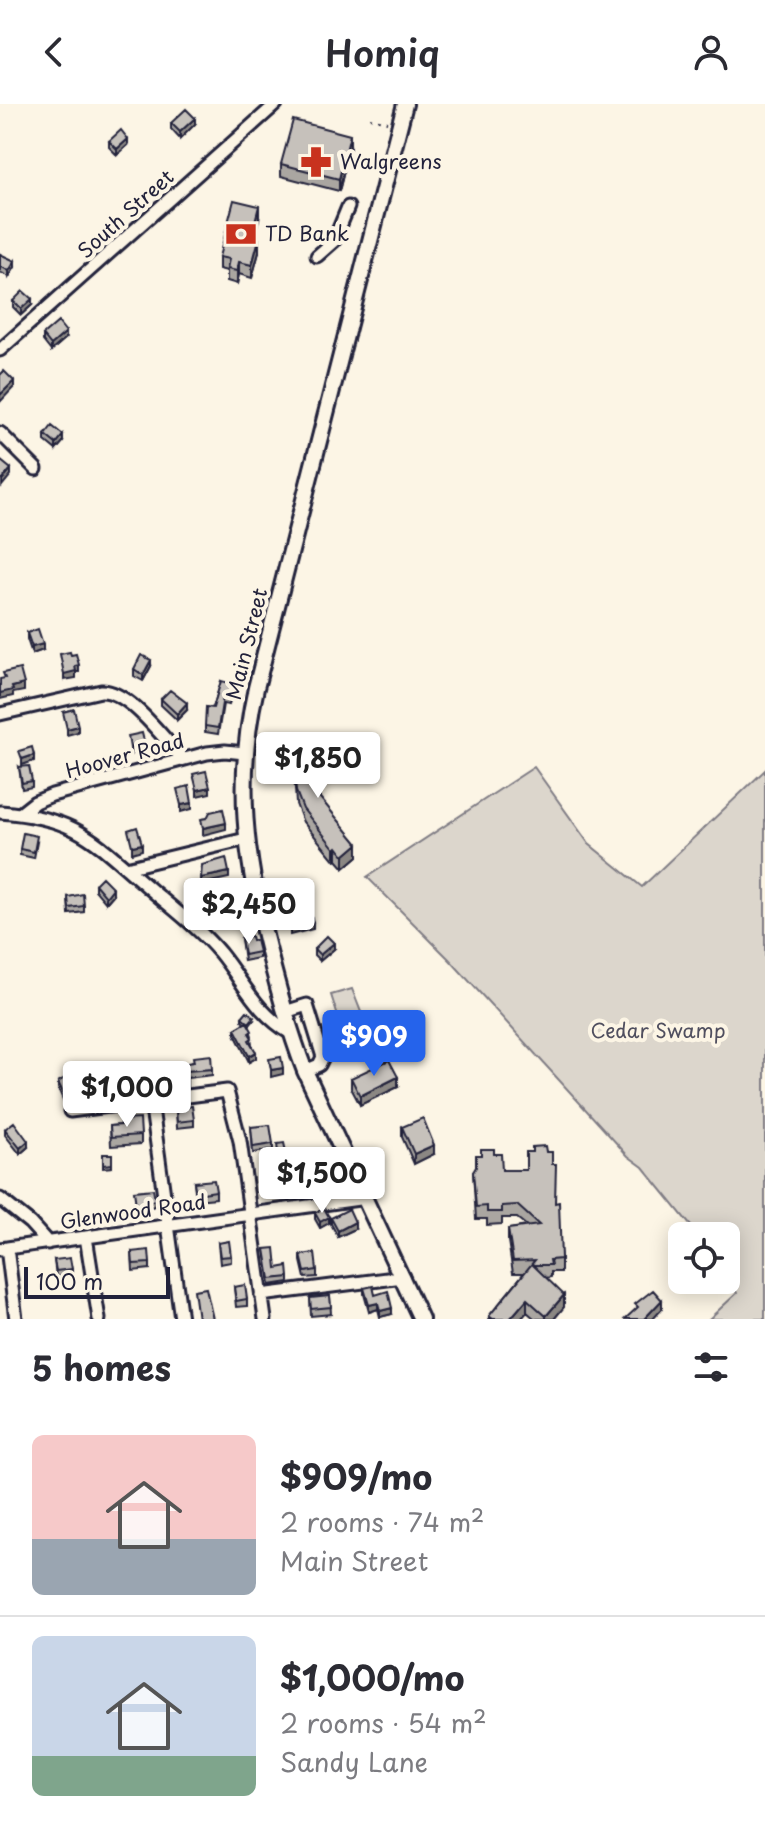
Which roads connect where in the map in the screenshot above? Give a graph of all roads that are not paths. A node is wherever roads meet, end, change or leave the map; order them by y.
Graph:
1 (276, 104) edge
2 (405, 104) edge
3 (348, 207) dead end
4 (317, 256) dead end
5 (0, 350) edge
6 (0, 433) edge
7 (36, 469) dead end
8 (0, 714) edge
9 (245, 753) junction
10 (183, 759) junction
11 (0, 812) edge
12 (21, 813) junction
13 (246, 839) junction
14 (126, 868) junction
15 (285, 1012) junction
16 (292, 1034) junction
17 (305, 1071) junction
18 (151, 1101) junction
19 (70, 1111) dead end
20 (366, 1198) junction
21 (0, 1199) edge
22 (249, 1214) junction
23 (167, 1226) junction
24 (86, 1237) junction
25 (48, 1243) junction
26 (4, 1249) edge
27 (403, 1277) junction
28 (261, 1295) junction
29 (16, 1319) edge
30 (99, 1319) edge
31 (181, 1319) edge
32 (265, 1319) edge
33 (421, 1319) edge

1 - 5 street, South Street
2 - 9 main road, Main Street
3 - 4 street
6 - 7 street
8 - 10 street
9 - 10 street, Hoover Road
9 - 13 main road, Main Street
10 - 12 street, Hoover Road
11 - 12 street
12 - 14 street
13 - 14 street
13 - 15 main road, Main Street
14 - 16 street
15 - 16 main road, Main Street
15 - 17 street
16 - 17 main road, Main Street
17 - 20 main road, Main Street
18 - 19 street
18 - 22 street
18 - 23 street
20 - 22 street, Glenwood Road
20 - 27 main road, Main Street
21 - 25 street
22 - 23 street, Glenwood Road
22 - 28 street
23 - 24 street, Glenwood Road
23 - 31 street
24 - 25 street, Glenwood Road
24 - 30 street
25 - 26 street, Glenwood Road
26 - 29 street
27 - 28 street
27 - 33 main road, Main Street
28 - 32 street

